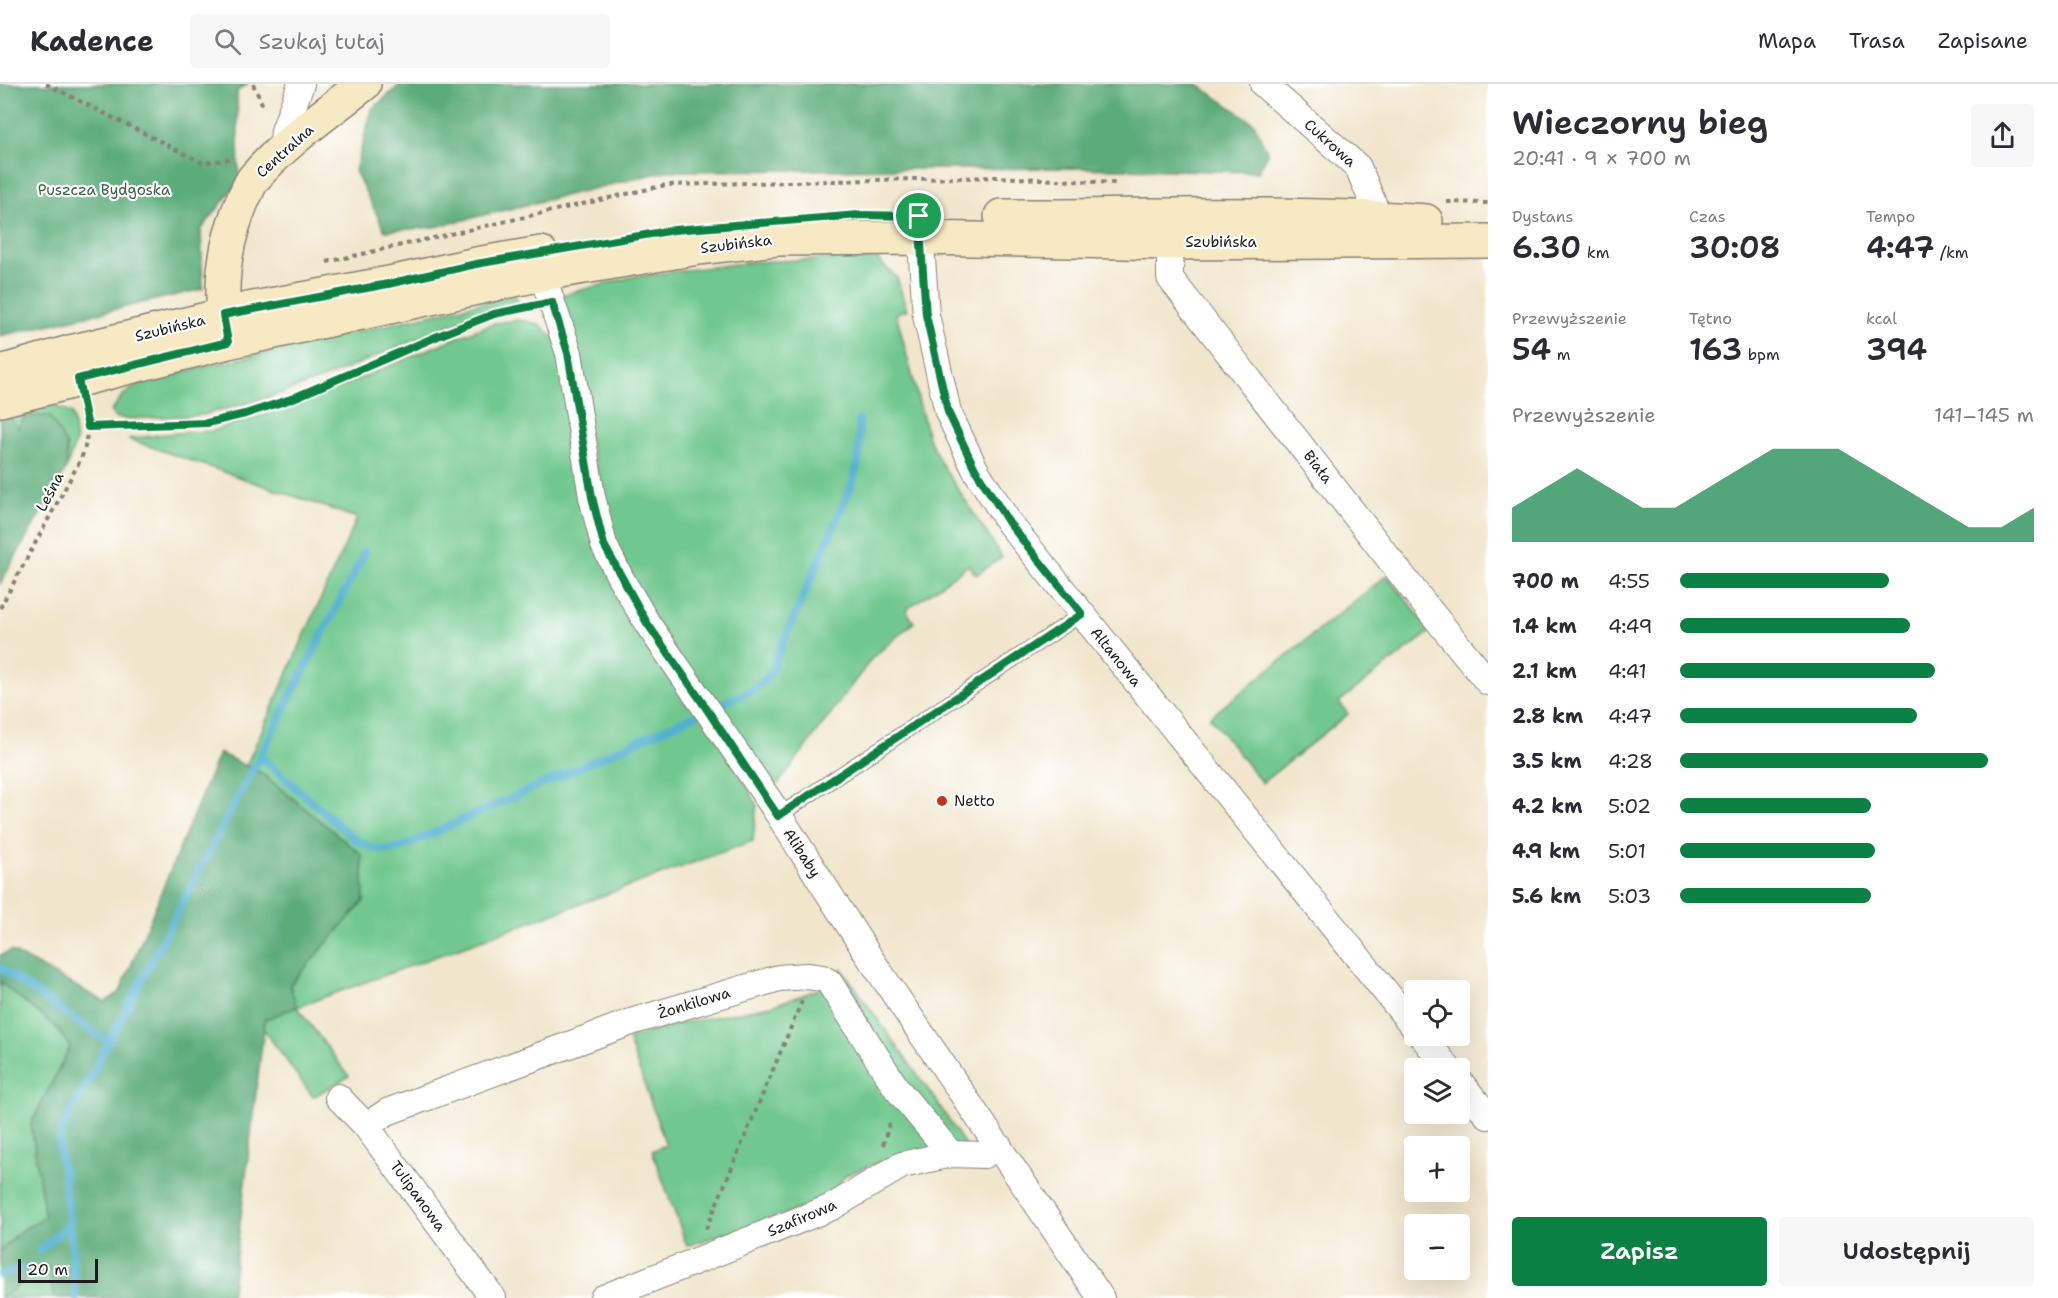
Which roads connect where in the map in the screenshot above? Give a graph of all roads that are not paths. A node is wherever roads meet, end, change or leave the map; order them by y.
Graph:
1 (301, 84) edge
2 (364, 84) edge
3 (1263, 84) edge
4 (282, 149) junction
5 (1373, 218) junction
6 (1488, 225) edge
7 (919, 227) junction
8 (1488, 241) edge
9 (1170, 243) junction
10 (543, 274) junction
11 (225, 329) junction
12 (0, 372) edge
13 (0, 400) edge
14 (1082, 614) junction
15 (1488, 682) edge
16 (778, 816) junction
17 (1404, 1015) edge
18 (1430, 1046) edge
19 (1440, 1058) edge
20 (1470, 1094) edge
21 (338, 1097) dead end
22 (1488, 1116) edge
23 (366, 1126) junction
24 (999, 1146) junction
25 (951, 1154) junction
26 (493, 1298) edge
27 (603, 1298) edge
28 (1101, 1298) edge

1 - 4 street
2 - 4 main road, Centralna
3 - 5 street, Cukrowa
4 - 11 main road, Centralna
5 - 6 main road, Szubińska
5 - 7 main road, Szubińska
7 - 9 main road, Szubińska
7 - 10 main road, Szubińska
7 - 11 main road, Szubińska
7 - 14 street, Altanowa
8 - 9 main road, Szubińska
9 - 15 street, Biała
10 - 11 main road, Szubińska
10 - 16 street, Alibaby
11 - 12 main road, Szubińska
11 - 13 main road, Szubińska
14 - 16 lane
14 - 17 street, Altanowa
16 - 24 street, Alibaby
18 - 19 street
20 - 22 street
21 - 23 street, Tulipanowa
23 - 25 street, Żonkilowa
23 - 26 street, Tulipanowa
24 - 25 street, Szafirowa
24 - 28 street, Alibaby
25 - 27 street, Szafirowa

